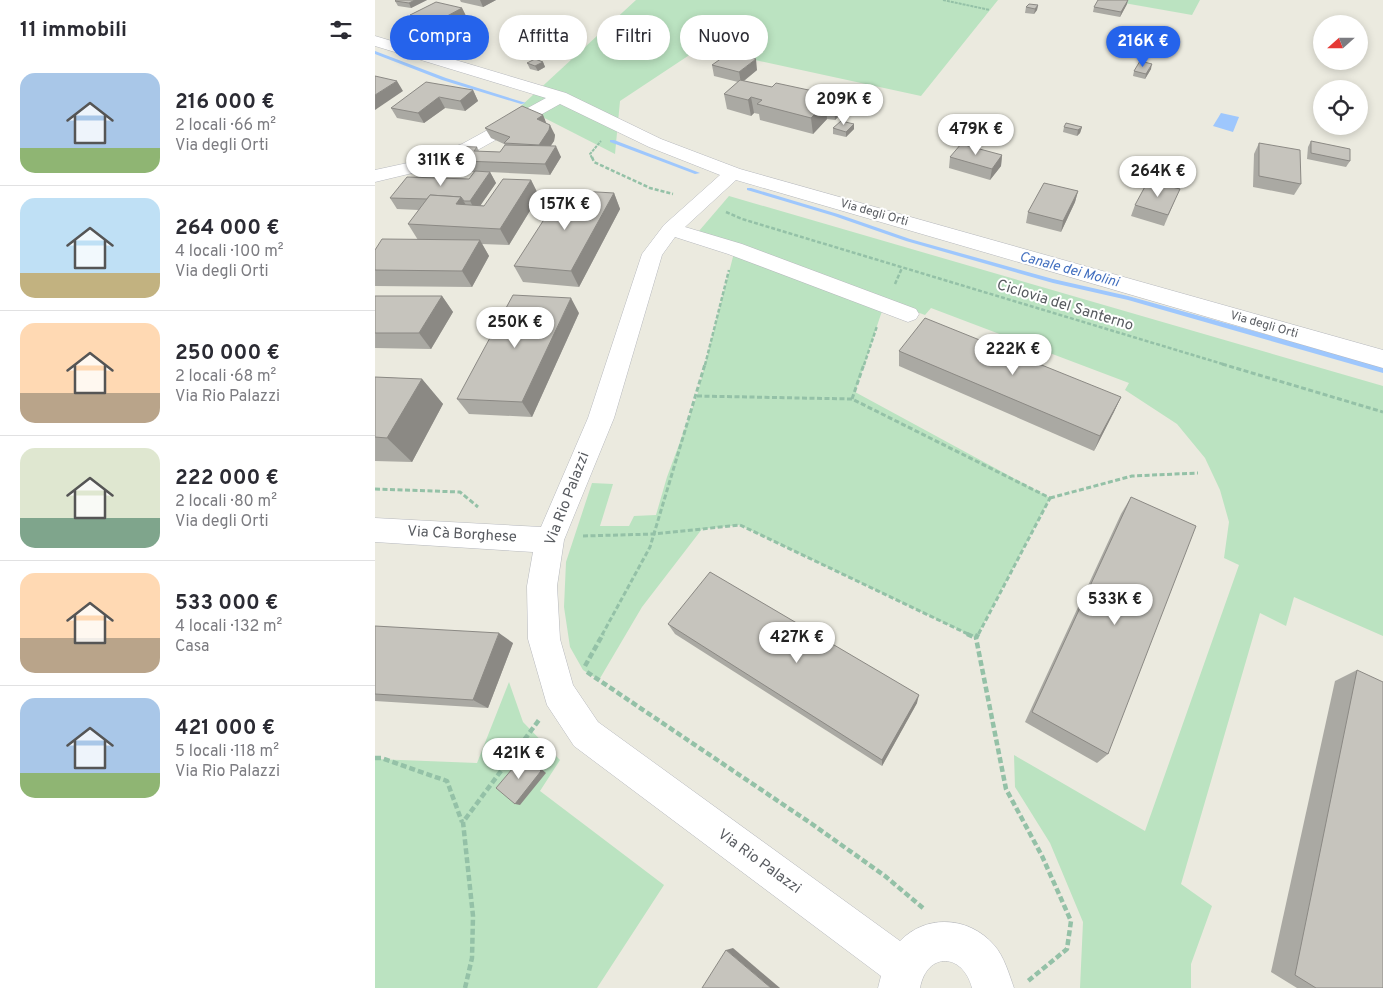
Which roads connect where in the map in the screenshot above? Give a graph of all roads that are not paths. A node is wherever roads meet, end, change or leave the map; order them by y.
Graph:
1 (375, 42) edge
2 (560, 97) junction
3 (733, 173) junction
4 (375, 176) edge
5 (671, 229) junction
6 (909, 314) dead end
7 (1383, 359) edge
8 (375, 530) edge
9 (562, 538) junction
10 (901, 978) edge
11 (1010, 985) edge

1 - 2 street, Via degli Orti
2 - 3 street, Via degli Orti
2 - 4 street
3 - 5 street, Via Rio Palazzi
3 - 7 street, Via degli Orti
5 - 6 street
5 - 9 street, Via Rio Palazzi
8 - 9 street, Via Cà Borghese
9 - 10 street, Via Rio Palazzi
10 - 11 street, Via Rio Palazzi

